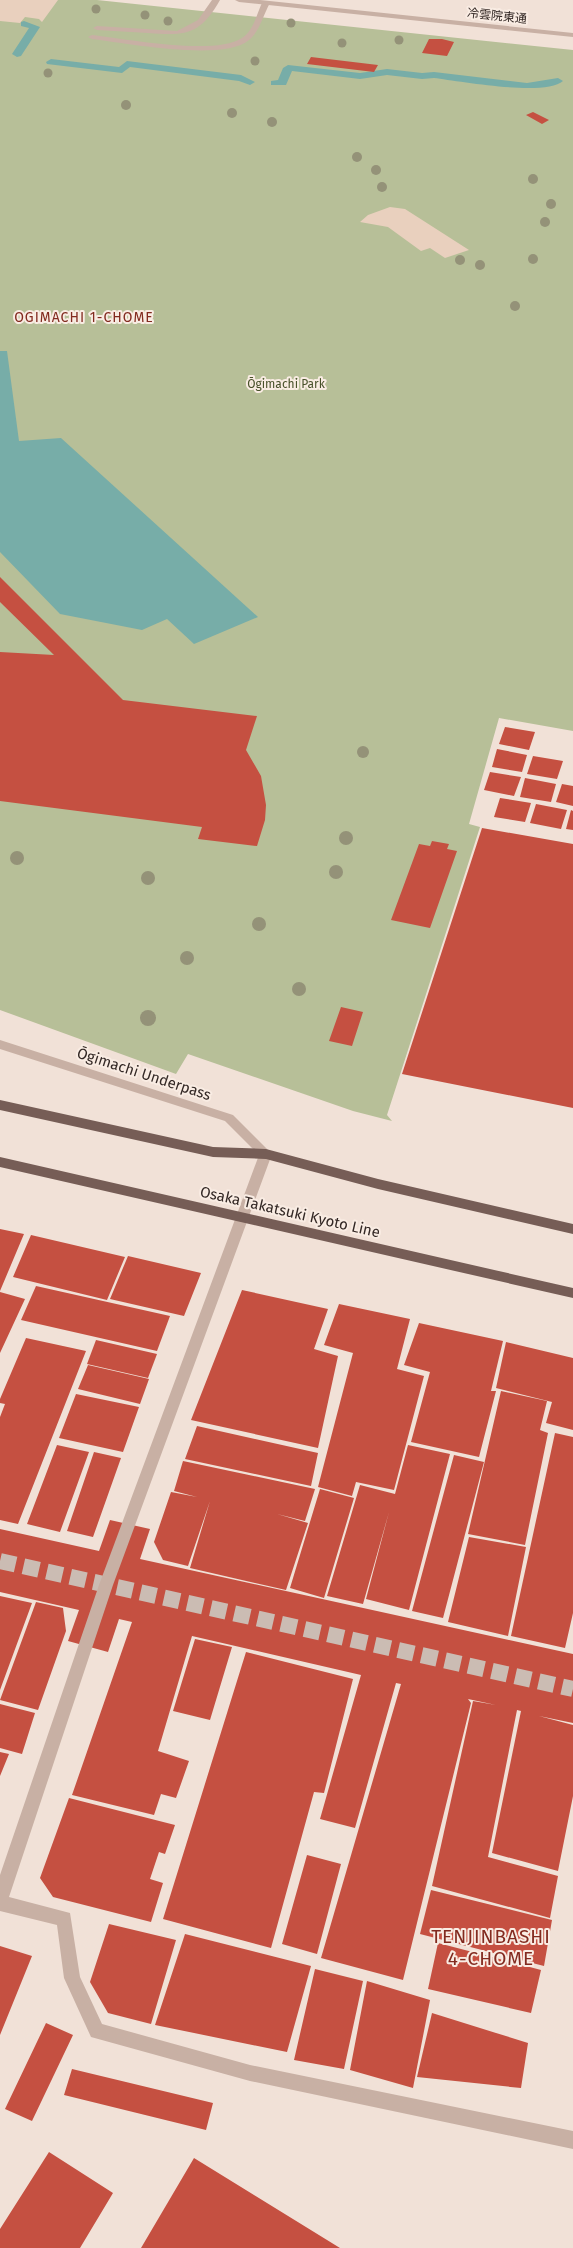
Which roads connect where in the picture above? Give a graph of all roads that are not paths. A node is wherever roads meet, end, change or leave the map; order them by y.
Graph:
1 (216, 0) edge
2 (239, 0) edge
3 (266, 3) junction
4 (97, 28) dead end
5 (573, 35) edge
6 (92, 37) dead end
7 (0, 1044) edge
8 (0, 1105) edge
9 (266, 1154) junction
10 (0, 1162) edge
11 (243, 1217) junction
12 (573, 1229) edge
13 (573, 1294) edge
14 (0, 1901) edge
15 (573, 2140) edge

1 - 4 street
2 - 3 street, 冷雲院東通
3 - 5 street, 冷雲院東通
3 - 6 street
7 - 9 street, Ōgimachi Underpass
8 - 9 main road
9 - 11 street
9 - 12 main road
10 - 11 main road, Osaka Takatsuki Kyoto Line
11 - 13 main road, Osaka Takatsuki Kyoto Line
11 - 14 street
14 - 15 street

